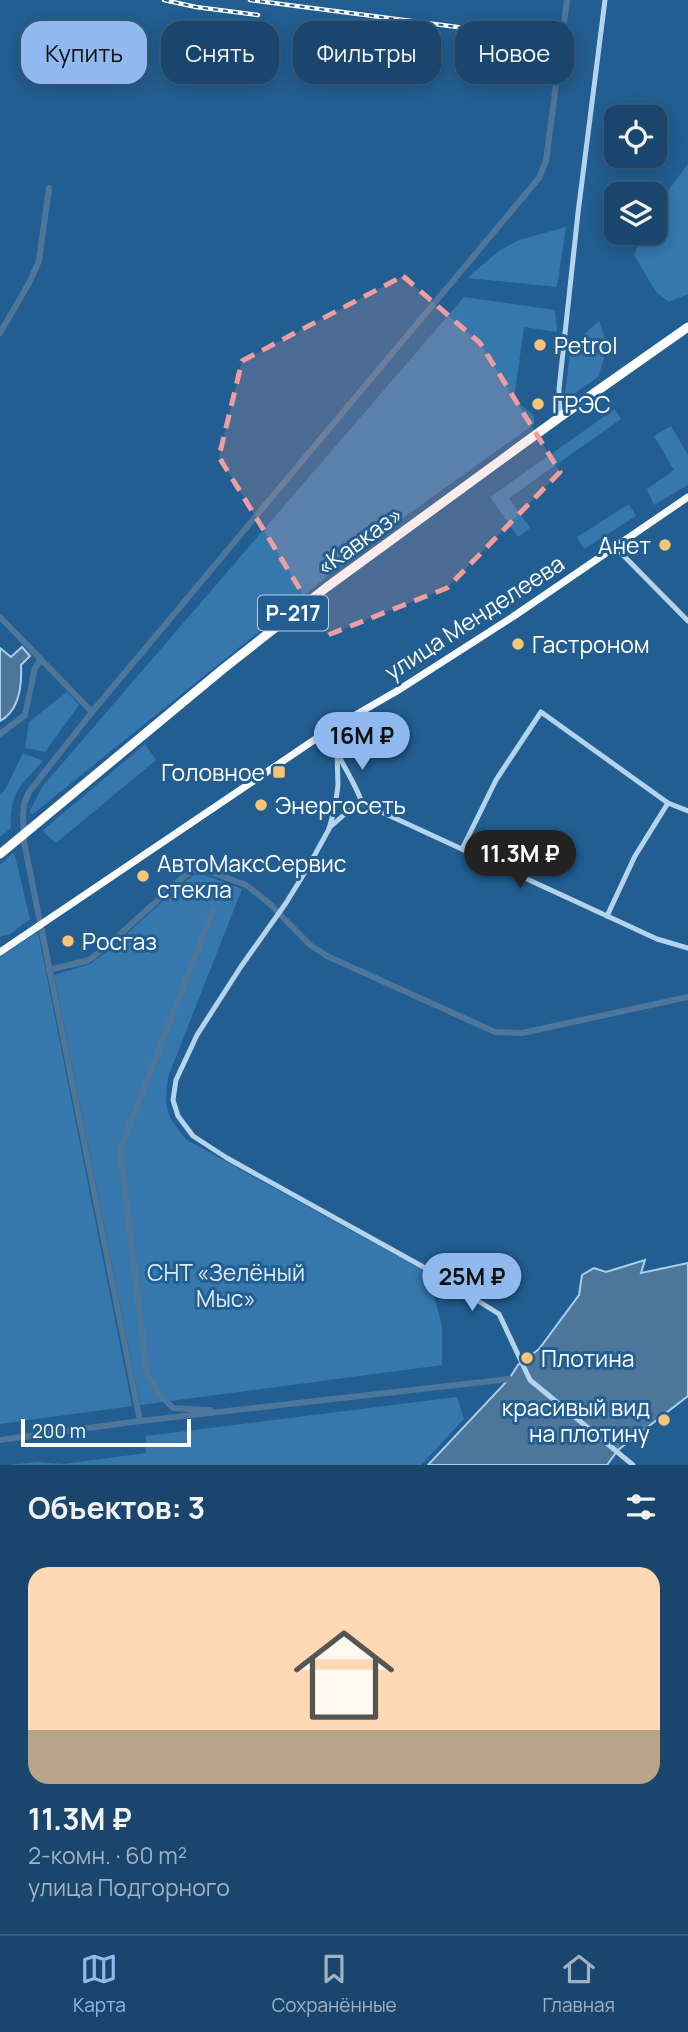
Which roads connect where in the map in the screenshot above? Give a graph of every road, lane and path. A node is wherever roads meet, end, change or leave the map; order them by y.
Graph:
1 (605, 0) edge
2 (688, 327) edge
3 (560, 417) junction
4 (688, 497) edge
5 (615, 547) junction
6 (688, 621) edge
7 (326, 732) junction
8 (337, 751) junction
9 (362, 803) junction
10 (668, 803) junction
11 (688, 811) edge
12 (328, 829) junction
13 (462, 849) junction
14 (0, 854) edge
15 (607, 916) junction
16 (688, 948) edge
17 (0, 952) edge
18 (634, 1465) edge

1 - 3 street
2 - 3 highway, «Кавказ» / Р-217
3 - 14 highway, «Кавказ» / Р-217
4 - 5 main road, улица Менделеева
5 - 6 street
5 - 7 main road, улица Менделеева
7 - 8 street
7 - 17 main road, улица Менделеева
8 - 9 street
8 - 12 street
9 - 12 street
9 - 13 street
10 - 11 street
10 - 13 street
10 - 15 street
12 - 18 street
13 - 15 street
15 - 16 street

